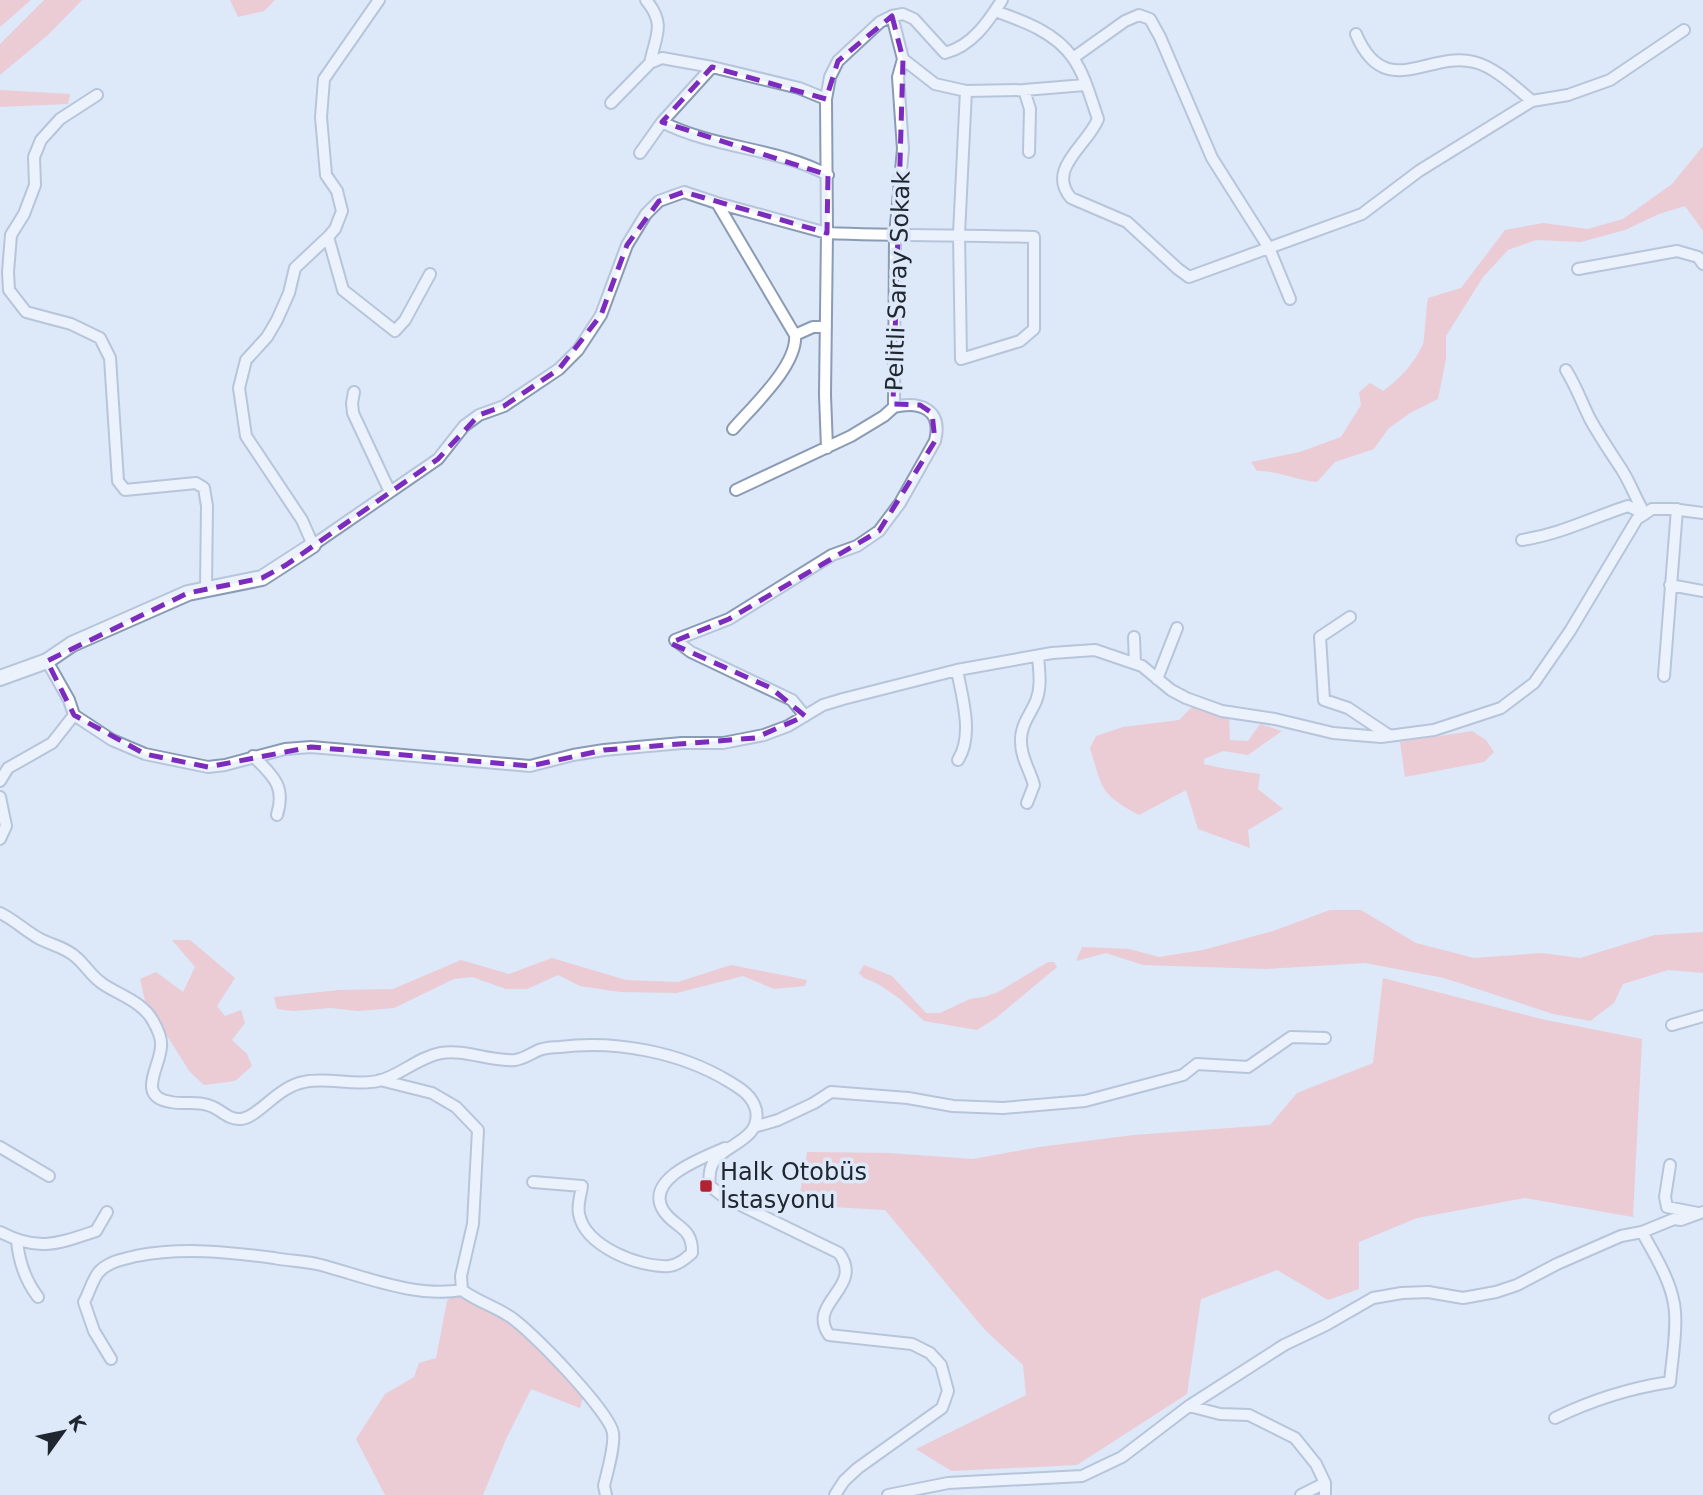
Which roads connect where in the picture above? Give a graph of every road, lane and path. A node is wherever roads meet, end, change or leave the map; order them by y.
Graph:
1 (379, 0) edge
2 (646, 0) edge
3 (1002, 0) edge
4 (995, 11) junction
5 (891, 16) junction
6 (1684, 30) dead end
7 (1356, 34) dead end
8 (1073, 58) junction
9 (903, 59) junction
10 (650, 63) junction
11 (712, 66) junction
12 (1086, 85) junction
13 (1024, 90) junction
14 (966, 92) junction
15 (97, 95) dead end
16 (826, 99) junction
17 (1532, 101) junction
18 (611, 103) dead end
19 (663, 122) junction
20 (1029, 152) dead end
21 (640, 153) dead end
22 (828, 174) junction
23 (717, 203) junction
24 (827, 233) junction
25 (959, 234) junction
26 (895, 236) junction
27 (328, 237) junction
28 (1269, 248) junction
29 (1703, 264) edge
30 (1578, 269) dead end
31 (430, 274) dead end
32 (1290, 299) dead end
33 (826, 327) junction
34 (795, 335) junction
35 (1566, 370) dead end
36 (354, 392) dead end
37 (894, 407) junction
38 (733, 429) dead end
39 (827, 448) junction
40 (736, 490) dead end
41 (390, 492) junction
42 (1677, 509) junction
43 (1645, 513) junction
44 (1703, 513) edge
45 (1522, 540) dead end
46 (313, 545) junction
47 (1670, 585) junction
48 (206, 588) junction
49 (1703, 591) edge
50 (1350, 617) dead end
51 (1177, 628) dead end
52 (1134, 637) dead end
53 (1038, 656) junction
54 (47, 661) junction
55 (1135, 663) junction
56 (957, 670) junction
57 (1664, 676) dead end
58 (0, 678) edge
59 (1157, 679) junction
60 (74, 715) junction
61 (805, 716) junction
62 (1390, 736) junction
63 (253, 756) junction
64 (958, 760) dead end
65 (0, 781) edge
66 (0, 797) edge
67 (1027, 803) dead end
68 (277, 815) dead end
69 (0, 839) edge
70 (0, 913) edge
71 (1703, 1016) edge
72 (1672, 1025) dead end
73 (1325, 1038) dead end
74 (380, 1080) junction
75 (754, 1127) junction
76 (743, 1140) junction
77 (0, 1147) edge
78 (1670, 1165) dead end
79 (48, 1176) dead end
80 (533, 1182) dead end
81 (107, 1212) dead end
82 (1702, 1213) edge
83 (0, 1232) edge
84 (1642, 1232) junction
85 (17, 1241) junction
86 (462, 1290) junction
87 (38, 1297) dead end
88 (111, 1359) dead end
89 (1189, 1406) junction
90 (1555, 1418) dead end
91 (1325, 1483) junction
92 (606, 1495) edge
93 (835, 1495) edge
94 (888, 1495) edge
95 (1301, 1495) edge
96 (1325, 1495) edge

1 - 27 street
2 - 10 street
3 - 4 street
4 - 5 street
4 - 8 street
5 - 9 street, Pelitli Saray Sokak
5 - 16 street
6 - 17 street
7 - 17 street
8 - 12 street
8 - 28 street
9 - 14 street
9 - 26 street, Pelitli Saray Sokak
10 - 11 street
10 - 18 street
11 - 16 street
11 - 19 street
12 - 13 street
12 - 28 street
13 - 14 street
13 - 20 street
14 - 25 street
15 - 48 street
16 - 22 street
17 - 28 street
19 - 21 street
19 - 22 street
22 - 24 street
23 - 24 street
23 - 34 street
23 - 41 street
24 - 26 street
24 - 33 street
25 - 25 street
25 - 26 street
26 - 37 street, Pelitli Saray Sokak
27 - 31 street
27 - 46 street
28 - 32 street
29 - 30 street
33 - 34 street
33 - 39 street
34 - 38 street
35 - 43 street
36 - 41 street
37 - 39 street
37 - 61 street, Pelitli Saray Sokak
39 - 40 street
41 - 46 street
42 - 43 street
42 - 44 street
42 - 47 street
43 - 45 street
43 - 62 street
46 - 48 street
47 - 49 street
47 - 57 street
48 - 54 street
50 - 62 street
51 - 59 street
52 - 55 street
53 - 55 street
53 - 56 street
53 - 67 street
54 - 58 street
54 - 60 street
55 - 59 street
56 - 61 street
56 - 64 street
59 - 62 street
60 - 63 street
60 - 65 street
61 - 63 street
63 - 68 street
66 - 69 street
70 - 74 street
71 - 72 street
73 - 75 street
74 - 75 street
74 - 86 street
75 - 76 street
76 - 80 street
76 - 93 street
77 - 79 street
78 - 82 street
81 - 85 street
82 - 84 street
83 - 85 street
84 - 89 street
84 - 90 street
85 - 87 street
86 - 88 street
86 - 92 street
89 - 91 street
89 - 94 street
91 - 95 street
91 - 96 street

